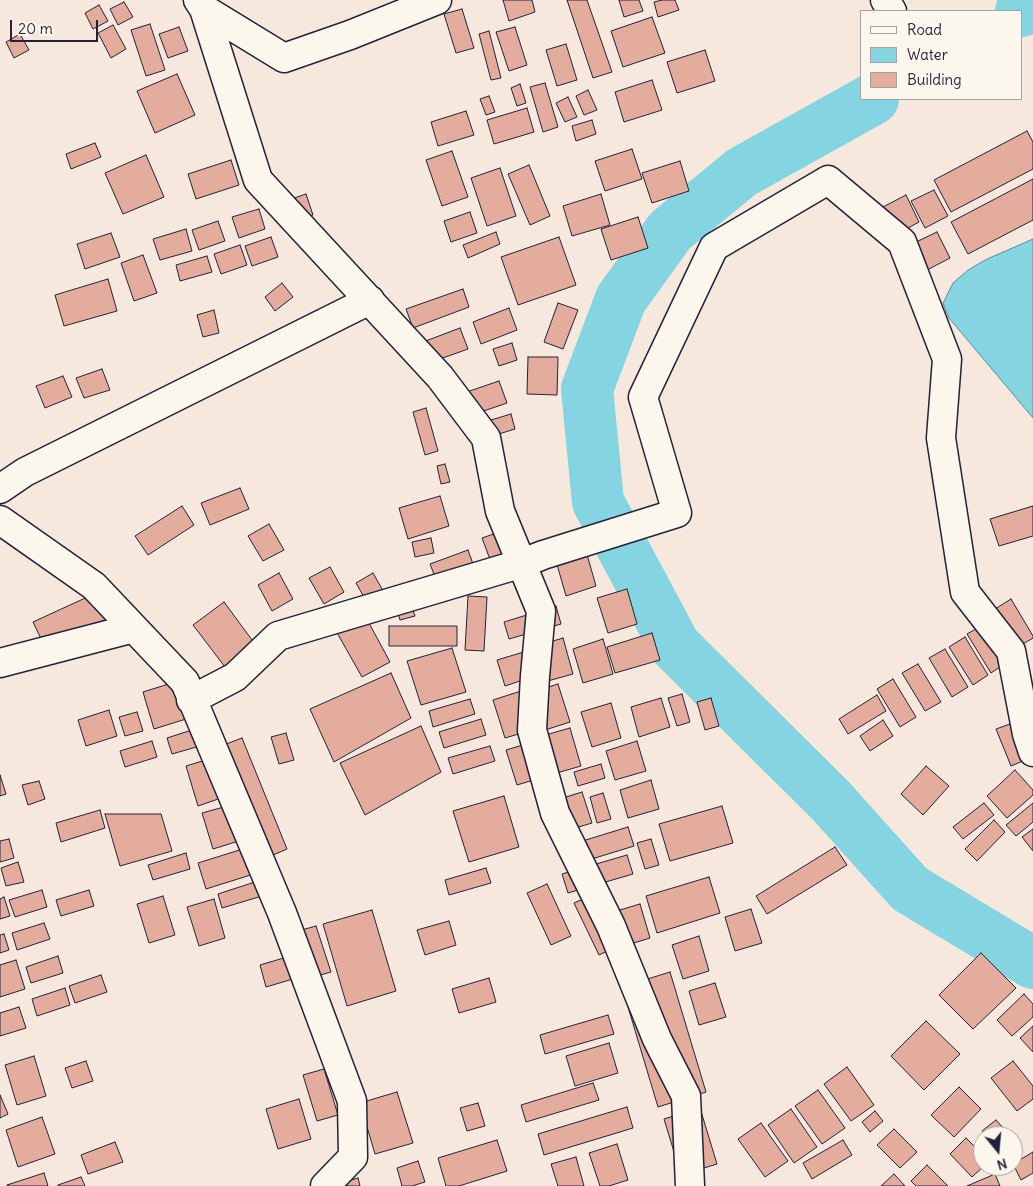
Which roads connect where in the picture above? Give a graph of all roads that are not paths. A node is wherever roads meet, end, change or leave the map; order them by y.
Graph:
1 (437, 0) edge
2 (201, 5) edge
3 (370, 300) junction
4 (0, 489) edge
5 (0, 520) edge
6 (533, 559) junction
7 (134, 628) junction
8 (0, 663) edge
9 (191, 700) junction
10 (1033, 752) edge
11 (325, 1186) edge
12 (690, 1186) edge

1 - 2 street
2 - 3 street
3 - 4 street
3 - 6 street
5 - 7 street
6 - 9 street
6 - 10 street
6 - 12 street
7 - 8 street
7 - 9 street
9 - 11 street

